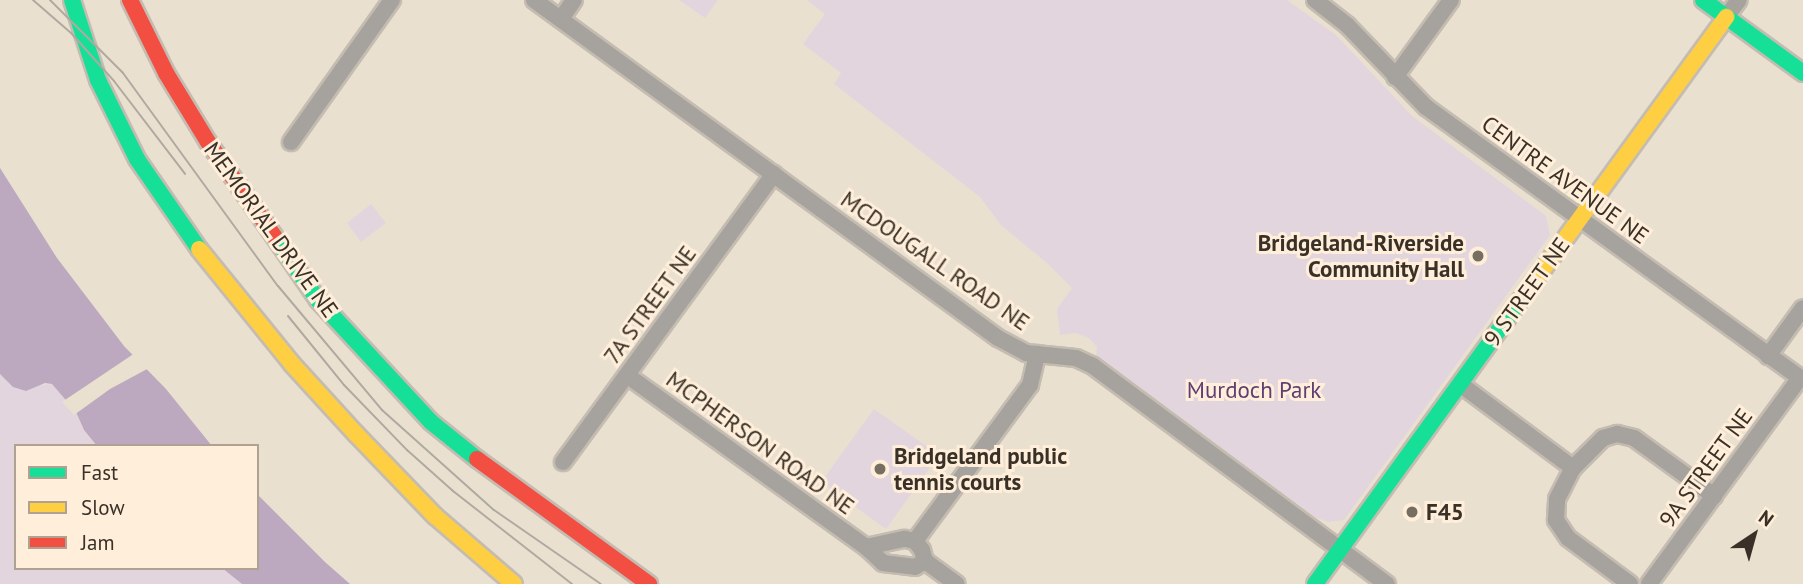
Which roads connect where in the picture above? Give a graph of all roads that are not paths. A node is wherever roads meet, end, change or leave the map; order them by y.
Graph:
1 (72, 0) edge
2 (130, 0) edge
3 (148, 0) edge
4 (393, 0) edge
5 (534, 0) edge
6 (574, 0) edge
7 (1315, 0) edge
8 (1451, 0) edge
9 (1703, 0) edge
10 (1739, 0) edge
11 (1726, 17) junction
12 (561, 19) junction
13 (1803, 73) edge
14 (1395, 77) junction
15 (208, 142) junction
16 (291, 142) dead end
17 (774, 174) junction
18 (1580, 219) junction
19 (1803, 308) edge
20 (1037, 354) junction
21 (1768, 356) junction
22 (628, 376) junction
23 (1801, 379) edge
24 (1460, 384) junction
25 (563, 462) dead end
26 (1573, 468) junction
27 (1714, 496) junction
28 (915, 541) junction
29 (866, 547) junction
30 (1340, 549) junction
31 (925, 561) junction
32 (514, 584) edge
33 (649, 584) edge
34 (957, 584) edge
35 (1315, 584) edge
36 (1387, 584) edge
37 (1630, 584) edge
38 (1649, 584) edge

1 - 32 main road
2 - 15 main road, MEMORIAL DRIVE NE
3 - 15 main road
4 - 16 street
5 - 12 street, MCDOUGALL ROAD NE
6 - 12 street
7 - 14 street, CENTRE AVENUE NE
8 - 14 street
9 - 11 main road
10 - 11 street, 9 STREET NE
11 - 13 main road
11 - 18 main road, 9 STREET NE
12 - 17 street, MCDOUGALL ROAD NE
14 - 18 street, CENTRE AVENUE NE
15 - 33 main road, MEMORIAL DRIVE NE
17 - 20 street, MCDOUGALL ROAD NE
17 - 22 street, 7A STREET NE
18 - 21 street, CENTRE AVENUE NE
18 - 24 main road, 9 STREET NE
19 - 21 street
20 - 28 street
20 - 30 street, MCDOUGALL ROAD NE
21 - 23 street, CENTRE AVENUE NE
22 - 25 street, 7A STREET NE
22 - 29 street, MCPHERSON ROAD NE
23 - 27 street, 9A STREET NE
24 - 26 street
24 - 30 main road, 9 STREET NE
26 - 27 street
26 - 37 street
27 - 38 street, 9A STREET NE
28 - 29 street
28 - 31 street
29 - 31 street, MCPHERSON ROAD NE
30 - 35 main road, 9 STREET NE
30 - 36 street, MCDOUGALL ROAD NE
31 - 34 street

